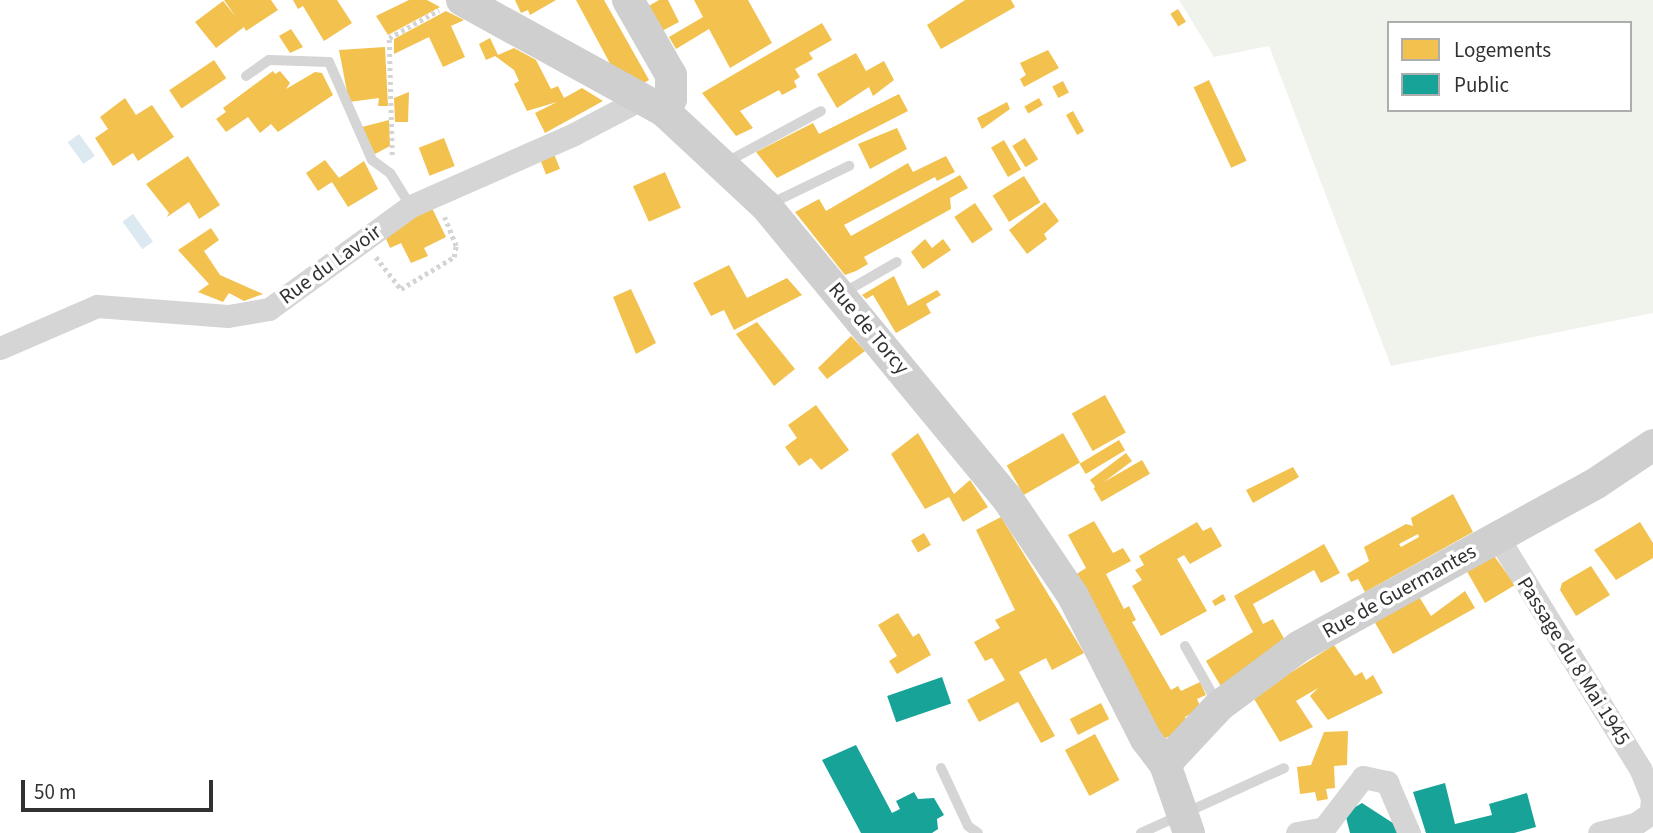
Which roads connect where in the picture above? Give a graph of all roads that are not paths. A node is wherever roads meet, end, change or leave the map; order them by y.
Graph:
1 (628, 0) edge
2 (454, 3) edge
3 (246, 76) dead end
4 (652, 105) junction
5 (821, 111) dead end
6 (722, 166) junction
7 (849, 166) dead end
8 (411, 206) junction
9 (766, 206) junction
10 (897, 262) dead end
11 (841, 294) junction
12 (0, 348) edge
13 (1653, 445) edge
14 (1497, 536) junction
15 (1185, 646) dead end
16 (1219, 706) junction
17 (1165, 764) junction
18 (941, 768) dead end
19 (1284, 768) dead end
20 (1187, 825) edge
21 (978, 833) edge
22 (1141, 833) edge
23 (1297, 833) edge
24 (1409, 833) edge
25 (1599, 833) edge

1 - 4 street
2 - 4 street, Rue de Torcy
3 - 8 lane
4 - 6 street, Rue de Torcy
4 - 8 street, Rue du Lavoir
5 - 6 lane
6 - 9 street, Rue de Torcy
7 - 9 lane
8 - 12 street, Rue du Lavoir
9 - 11 street, Rue de Torcy
10 - 11 lane
11 - 17 street, Rue de Torcy
13 - 14 street, Rue de Guermantes
14 - 16 street, Rue de Guermantes
14 - 25 street, Passage du 8 Mai 1945
15 - 16 lane
16 - 17 street, Rue de Guermantes
17 - 20 street, Rue de Torcy
18 - 21 lane
19 - 20 lane
20 - 22 lane
23 - 24 street

